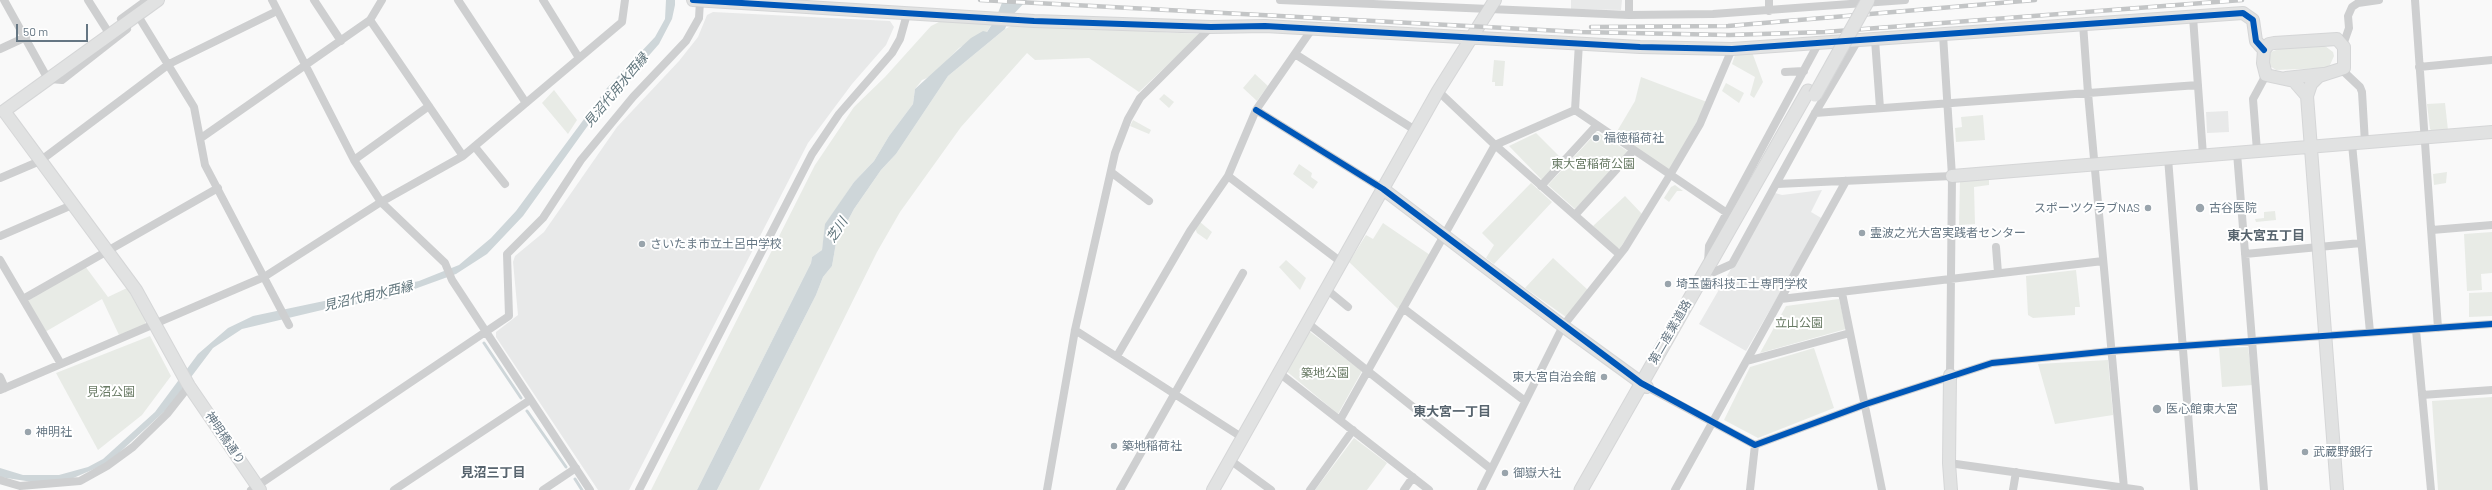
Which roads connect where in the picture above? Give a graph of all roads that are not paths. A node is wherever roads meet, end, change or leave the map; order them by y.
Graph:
1 (4, 0) edge
2 (88, 0) edge
3 (147, 0) edge
4 (158, 0) edge
5 (166, 0) edge
6 (272, 0) edge
7 (314, 0) edge
8 (382, 0) edge
9 (458, 0) edge
10 (542, 0) edge
11 (625, 0) edge
12 (696, 0) edge
13 (1280, 0) edge
14 (1495, 0) edge
15 (1629, 0) edge
16 (1769, 0) edge
17 (1859, 0) edge
18 (1905, 0) edge
19 (2379, 0) edge
20 (2415, 0) edge
21 (1876, 1) edge
22 (1342, 2) edge
23 (1844, 2) edge
24 (277, 11) junction
25 (1488, 11) junction
26 (1769, 11) junction
27 (907, 14) junction
28 (1629, 15) junction
29 (2193, 17) junction
30 (140, 20) junction
31 (370, 20) junction
32 (2084, 24) junction
33 (1211, 27) junction
34 (1312, 29) junction
35 (107, 30) junction
36 (1943, 35) junction
37 (26, 37) junction
38 (1470, 37) junction
39 (1875, 40) junction
40 (341, 41) junction
41 (1858, 42) junction
42 (1579, 43) junction
43 (1818, 44) junction
44 (2343, 45) junction
45 (1732, 48) junction
46 (0, 49) edge
47 (2264, 50) junction
48 (1294, 54) junction
49 (580, 58) junction
50 (2492, 60) edge
51 (170, 64) junction
52 (306, 66) junction
53 (2419, 66) junction
54 (2342, 70) junction
55 (1804, 71) junction
56 (1786, 72) dead end
57 (2323, 74) junction
58 (2266, 75) junction
59 (51, 77) junction
60 (2282, 78) junction
61 (2198, 85) junction
62 (1438, 91) junction
63 (1812, 93) junction
64 (2088, 93) junction
65 (2307, 96) junction
66 (1948, 102) junction
67 (526, 103) junction
68 (429, 106) junction
69 (1880, 108) junction
70 (1256, 110) junction
71 (1575, 110) junction
72 (2, 112) edge
73 (1815, 113) junction
74 (1596, 126) junction
75 (1415, 130) junction
76 (2492, 132) edge
77 (201, 138) junction
78 (2424, 138) junction
79 (2365, 143) junction
80 (2352, 144) junction
81 (1496, 145) junction
82 (475, 147) junction
83 (2311, 147) junction
84 (1633, 151) junction
85 (2257, 151) junction
86 (2237, 153) junction
87 (2203, 155) junction
88 (463, 156) junction
89 (2168, 158) junction
90 (354, 160) junction
91 (40, 161) junction
92 (2094, 163) junction
93 (1111, 172) junction
94 (1228, 176) junction
95 (1670, 176) junction
96 (1952, 176) junction
97 (0, 178) edge
98 (1846, 181) junction
99 (505, 184) dead end
100 (1777, 184) junction
101 (1541, 186) junction
102 (218, 188) junction
103 (1382, 189) junction
104 (1148, 201) dead end
105 (381, 202) junction
106 (72, 205) junction
107 (1727, 213) junction
108 (1575, 215) junction
109 (2492, 225) edge
110 (2432, 230) junction
111 (1443, 235) junction
112 (0, 236) edge
113 (2361, 243) junction
114 (2319, 246) junction
115 (1996, 247) dead end
116 (108, 250) junction
117 (1619, 254) junction
118 (2245, 254) junction
119 (0, 260) edge
120 (2103, 261) junction
121 (1341, 262) junction
122 (1711, 269) junction
123 (1243, 273) dead end
124 (1998, 273) junction
125 (264, 278) junction
126 (1951, 279) junction
127 (1325, 288) junction
128 (1842, 293) junction
129 (23, 299) junction
130 (1781, 300) junction
131 (1348, 307) dead end
132 (1403, 308) junction
133 (1306, 322) junction
134 (156, 323) junction
135 (288, 323) dead end
136 (2492, 324) edge
137 (1563, 326) junction
138 (2438, 328) junction
139 (1075, 330) junction
140 (2416, 330) junction
141 (2370, 332) junction
142 (486, 333) junction
143 (1850, 333) junction
144 (2325, 335) junction
145 (2252, 340) junction
146 (2183, 345) junction
147 (2111, 351) junction
148 (1117, 356) junction
149 (1747, 361) junction
150 (61, 364) junction
151 (1368, 371) junction
152 (1278, 372) junction
153 (1950, 375) junction
154 (0, 377) edge
155 (1644, 385) junction
156 (189, 386) junction
157 (3, 389) edge
158 (2492, 390) edge
159 (1174, 393) junction
160 (2422, 395) junction
161 (530, 400) junction
162 (1525, 401) junction
163 (1866, 404) junction
164 (1340, 420) junction
165 (1714, 422) junction
166 (1353, 430) junction
167 (1243, 438) junction
168 (1756, 445) junction
169 (1230, 460) junction
170 (1948, 463) junction
171 (576, 468) junction
172 (1491, 469) junction
173 (2016, 472) junction
174 (1413, 477) junction
175 (0, 480) edge
176 (2124, 488) junction
177 (256, 489) edge
178 (394, 490) edge
179 (543, 490) edge
180 (590, 490) edge
181 (639, 490) edge
182 (1047, 490) edge
183 (1120, 490) edge
184 (1213, 490) edge
185 (1271, 490) edge
186 (1310, 490) edge
187 (1404, 490) edge
188 (1429, 490) edge
189 (1481, 490) edge
190 (1581, 490) edge
191 (1589, 490) edge
192 (1676, 490) edge
193 (1750, 490) edge
194 (1882, 490) edge
195 (1951, 490) edge
196 (2013, 490) edge
197 (2140, 490) edge
198 (2194, 490) edge
199 (2264, 490) edge
200 (2337, 490) edge
201 (2431, 490) edge

1 - 37 street
2 - 35 street
3 - 35 street
4 - 59 street
5 - 30 street
6 - 24 street
7 - 40 street
8 - 31 street
9 - 67 street
10 - 49 street
11 - 49 street
12 - 27 street
12 - 142 street
13 - 22 street
14 - 25 street
15 - 28 street
16 - 26 street
17 - 63 main road
18 - 21 street
19 - 44 street
20 - 53 street
21 - 23 street
21 - 63 main road, bridge
22 - 25 street
23 - 26 street
24 - 51 street
24 - 52 street
25 - 28 street
25 - 38 street
26 - 28 street
27 - 33 street
27 - 181 street
29 - 32 street
29 - 47 street
29 - 61 street
30 - 51 street
30 - 59 street
31 - 40 street
31 - 68 street
32 - 36 street
32 - 64 street
33 - 34 street
33 - 93 street
34 - 38 street
34 - 48 street
35 - 59 street
36 - 39 street
36 - 66 street
37 - 46 street
37 - 59 street
38 - 42 street
38 - 62 street
39 - 41 street
39 - 69 street
40 - 52 street
41 - 43 street
41 - 73 street
42 - 45 street
42 - 71 street
43 - 45 street
43 - 55 street
44 - 47 street
44 - 54 street
45 - 95 street
47 - 58 street
48 - 70 street
48 - 75 street
49 - 67 street
50 - 53 street
51 - 77 street
51 - 91 street
52 - 77 street
52 - 90 street
53 - 78 street
54 - 57 street
54 - 79 street
55 - 56 street
55 - 107 street
57 - 60 street
57 - 65 street
58 - 60 street
58 - 85 street
59 - 72 street
60 - 65 street
61 - 64 street
61 - 87 street
62 - 75 street
62 - 81 street
63 - 122 main road, 第二産業道路
64 - 66 street
64 - 92 street
65 - 83 street
66 - 69 street
66 - 96 street
67 - 82 street
68 - 88 street
68 - 90 street
69 - 73 street
70 - 94 street
70 - 103 street
71 - 74 street
71 - 81 street
72 - 91 street, 神明橋通り
73 - 100 street
74 - 84 street
74 - 101 street
75 - 103 street
76 - 78 street
77 - 102 street
78 - 79 street
78 - 110 street
79 - 80 street
80 - 83 street
80 - 113 street
81 - 101 street
81 - 111 street
82 - 88 street
82 - 99 street
83 - 85 street
83 - 114 street
84 - 95 street
84 - 108 street
85 - 86 street
86 - 87 street
86 - 118 street
87 - 89 street
88 - 105 street
89 - 92 street
89 - 146 street
90 - 105 street
91 - 97 street
91 - 106 street, 神明橋通り
92 - 96 street
92 - 120 street
93 - 104 street
93 - 139 street
94 - 121 street
94 - 148 street
95 - 107 street
95 - 117 street
96 - 98 street
96 - 126 street
98 - 100 street
98 - 130 street
100 - 122 street
101 - 108 street
102 - 116 street
102 - 125 street
103 - 111 street
103 - 121 street
105 - 125 street
105 - 142 street
106 - 112 street
106 - 116 street, 神明橋通り
107 - 122 street
108 - 117 street
109 - 110 street
110 - 138 street
111 - 132 street
111 - 137 street
113 - 114 street
113 - 141 street
114 - 118 street
114 - 144 street
115 - 124 street
116 - 129 street
116 - 134 street, 神明橋通り
117 - 137 street
118 - 145 street
119 - 129 street
120 - 124 street
120 - 147 street
121 - 127 street
122 - 155 main road, 第二産業道路
123 - 159 street
124 - 126 street
125 - 134 street
125 - 135 street
126 - 128 street
126 - 153 street
127 - 131 street
127 - 133 street
128 - 130 street
128 - 143 street
129 - 150 street
130 - 149 street
132 - 151 street
132 - 162 street
133 - 151 street
133 - 152 street
134 - 150 street
134 - 156 street, 神明橋通り
136 - 138 street
137 - 155 street
137 - 162 street
138 - 140 street
139 - 148 street
139 - 182 street
140 - 141 street
140 - 160 street
141 - 144 street
142 - 161 street
142 - 177 street
143 - 149 street
143 - 163 street
144 - 145 street
144 - 200 street
145 - 146 street
145 - 199 street
146 - 147 street
146 - 198 street
147 - 153 street
147 - 176 street
148 - 159 street
149 - 165 street
150 - 157 street
151 - 164 street
151 - 172 street
152 - 164 street
152 - 167 street
153 - 163 street
153 - 170 street
154 - 157 street
155 - 165 street
155 - 190 main road, 第二産業道路
155 - 191 main road, 第二産業道路
156 - 175 street
156 - 177 street, 神明橋通り
158 - 160 street
159 - 167 street
159 - 183 street
160 - 201 street
161 - 171 street
161 - 178 street
162 - 172 street
163 - 168 street
163 - 194 street
164 - 166 street
165 - 168 street
165 - 192 street
166 - 174 street
166 - 186 street
167 - 169 street
168 - 193 street
169 - 184 street
169 - 185 street
170 - 173 street
170 - 195 street
171 - 179 street
171 - 180 street
172 - 189 street
173 - 176 street
173 - 196 street
174 - 187 street
174 - 188 street
176 - 197 street

